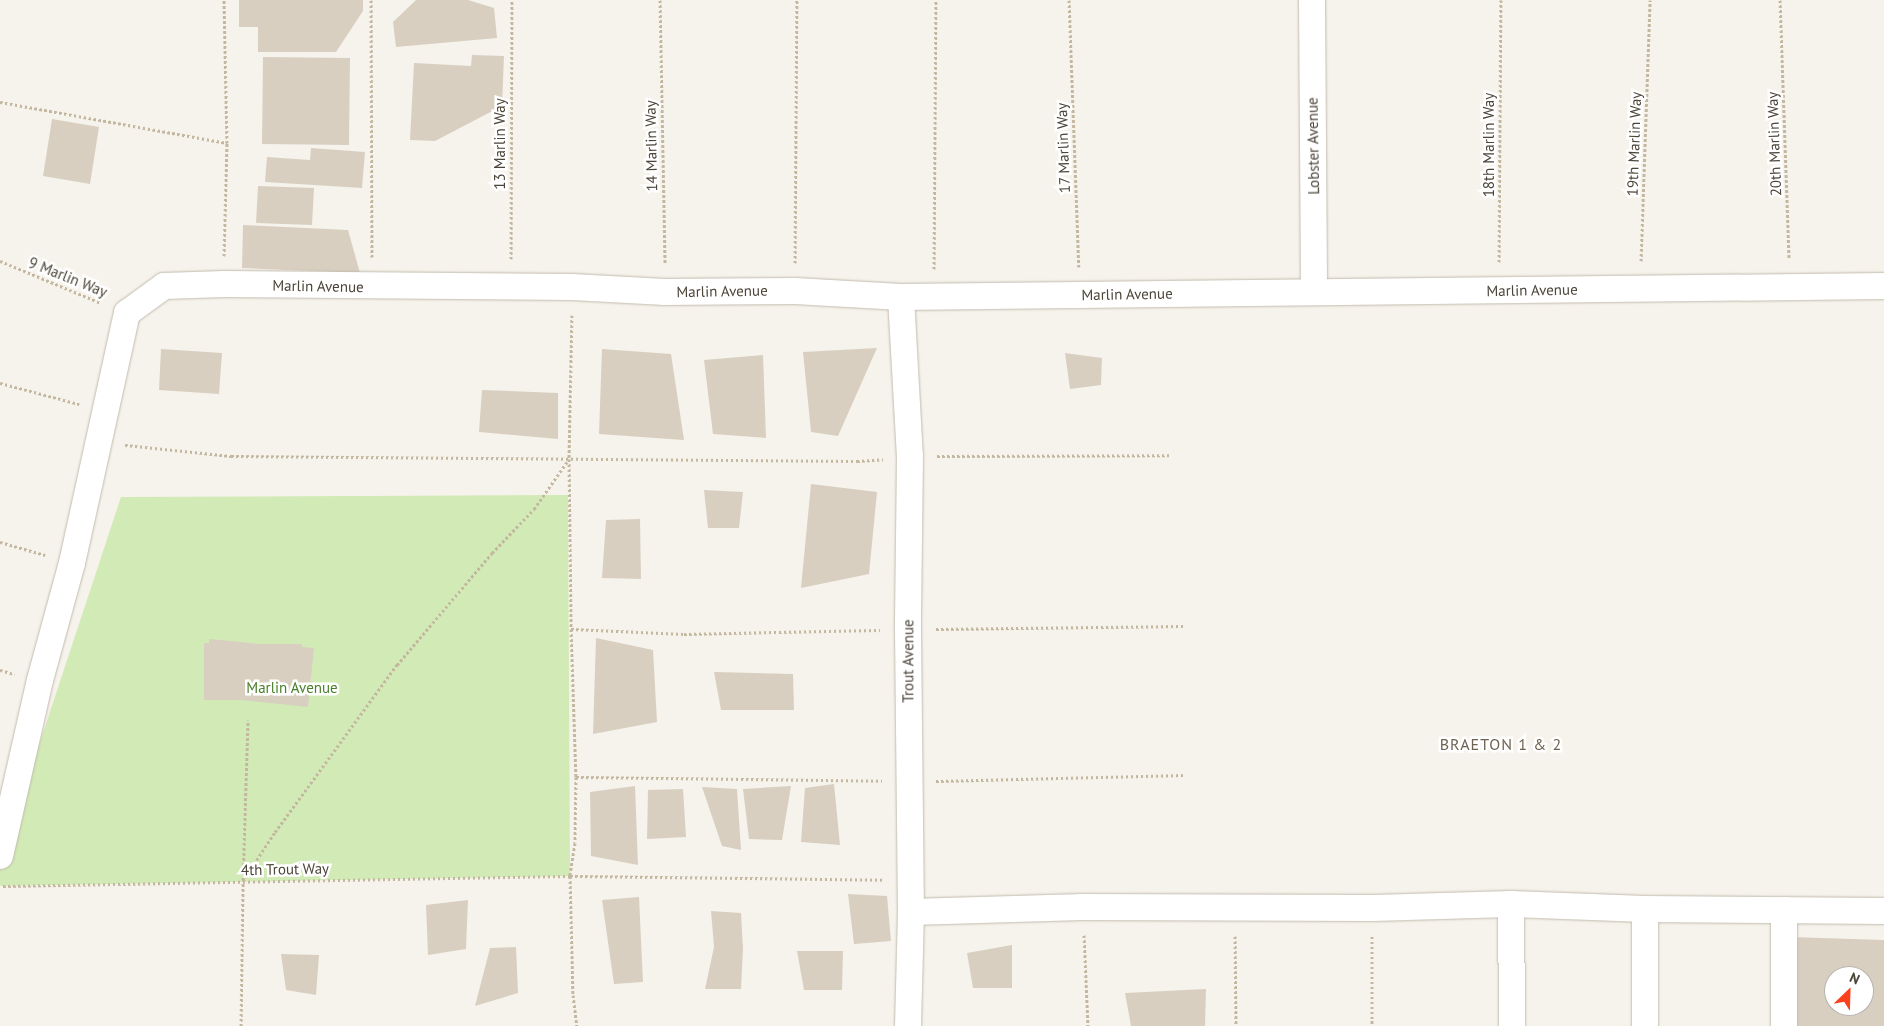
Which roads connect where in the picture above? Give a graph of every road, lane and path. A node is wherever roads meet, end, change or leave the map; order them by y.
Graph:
1 (224, 0) edge
2 (371, 0) edge
3 (512, 0) edge
4 (660, 0) edge
5 (797, 0) edge
6 (936, 0) edge
7 (1069, 0) edge
8 (1312, 0) edge
9 (1501, 0) edge
10 (1650, 0) edge
11 (1780, 0) edge
12 (0, 102) edge
13 (227, 143) junction
14 (0, 261) edge
15 (224, 284) junction
16 (1884, 286) edge
17 (372, 287) junction
18 (511, 287) junction
19 (572, 287) junction
20 (1790, 287) junction
21 (1640, 289) junction
22 (1499, 290) junction
23 (795, 291) junction
24 (665, 292) junction
25 (1314, 292) junction
26 (1080, 295) junction
27 (901, 297) junction
28 (934, 297) junction
29 (127, 313) junction
30 (0, 383) edge
31 (104, 411) junction
32 (97, 443) junction
33 (1169, 455) dead end
34 (910, 456) junction
35 (570, 459) junction
36 (0, 542) edge
37 (72, 563) junction
38 (1184, 626) dead end
39 (571, 629) junction
40 (908, 630) junction
41 (248, 720) dead end
42 (0, 856) edge
43 (570, 876) junction
44 (910, 880) junction
45 (243, 881) junction
46 (0, 886) edge
47 (1511, 904) junction
48 (1083, 907) junction
49 (1235, 908) junction
50 (1372, 908) junction
51 (1645, 909) junction
52 (1784, 910) junction
53 (1884, 911) edge
54 (911, 912) junction
55 (241, 1026) edge
56 (577, 1026) edge
57 (908, 1026) edge
58 (1088, 1026) edge
59 (1236, 1026) edge
60 (1372, 1026) edge
61 (1512, 1026) edge
62 (1645, 1026) edge
63 (1784, 1026) edge

1 - 13 path
2 - 17 path
3 - 18 path, 13 Marlin Way
4 - 24 path, 14 Marlin Way
5 - 23 path
6 - 28 path
7 - 26 path, 17 Marlin Way
8 - 25 street, Lobster Avenue
9 - 22 path, 18th Marlin Way
10 - 21 path, 19th Marlin Way
11 - 20 path, 20th Marlin Way
12 - 13 path
13 - 15 path
14 - 29 path, 9 Marlin Way
15 - 17 street, Marlin Avenue
15 - 29 street, Marlin Avenue
16 - 20 street, Marlin Avenue
17 - 18 street, Marlin Avenue
18 - 19 street, Marlin Avenue
19 - 24 street, Marlin Avenue
19 - 35 path
20 - 21 street, Marlin Avenue
21 - 22 street, Marlin Avenue
22 - 25 street, Marlin Avenue
23 - 24 street, Marlin Avenue
23 - 27 street, Marlin Avenue
25 - 26 street, Marlin Avenue
26 - 28 street, Marlin Avenue
27 - 28 street, Marlin Avenue
27 - 34 street, Trout Avenue
29 - 31 street
30 - 31 path
31 - 32 street
32 - 35 path
32 - 37 street
33 - 34 path
34 - 35 path
34 - 40 street, Trout Avenue
35 - 39 path
35 - 45 path
36 - 37 path
37 - 42 street
38 - 40 path
39 - 40 path
39 - 43 path
40 - 44 street, Trout Avenue
41 - 45 path
43 - 44 path, 4th Trout Way
43 - 45 path, 4th Trout Way
43 - 56 path
44 - 54 street, Trout Avenue
45 - 46 path, 4th Trout Way
45 - 55 path
47 - 50 street
47 - 51 street
47 - 61 street
48 - 49 street
48 - 54 street
48 - 58 path
49 - 50 street
49 - 59 path
50 - 60 path
51 - 52 street
51 - 62 street
52 - 53 street
52 - 63 street
54 - 57 street, Trout Avenue

